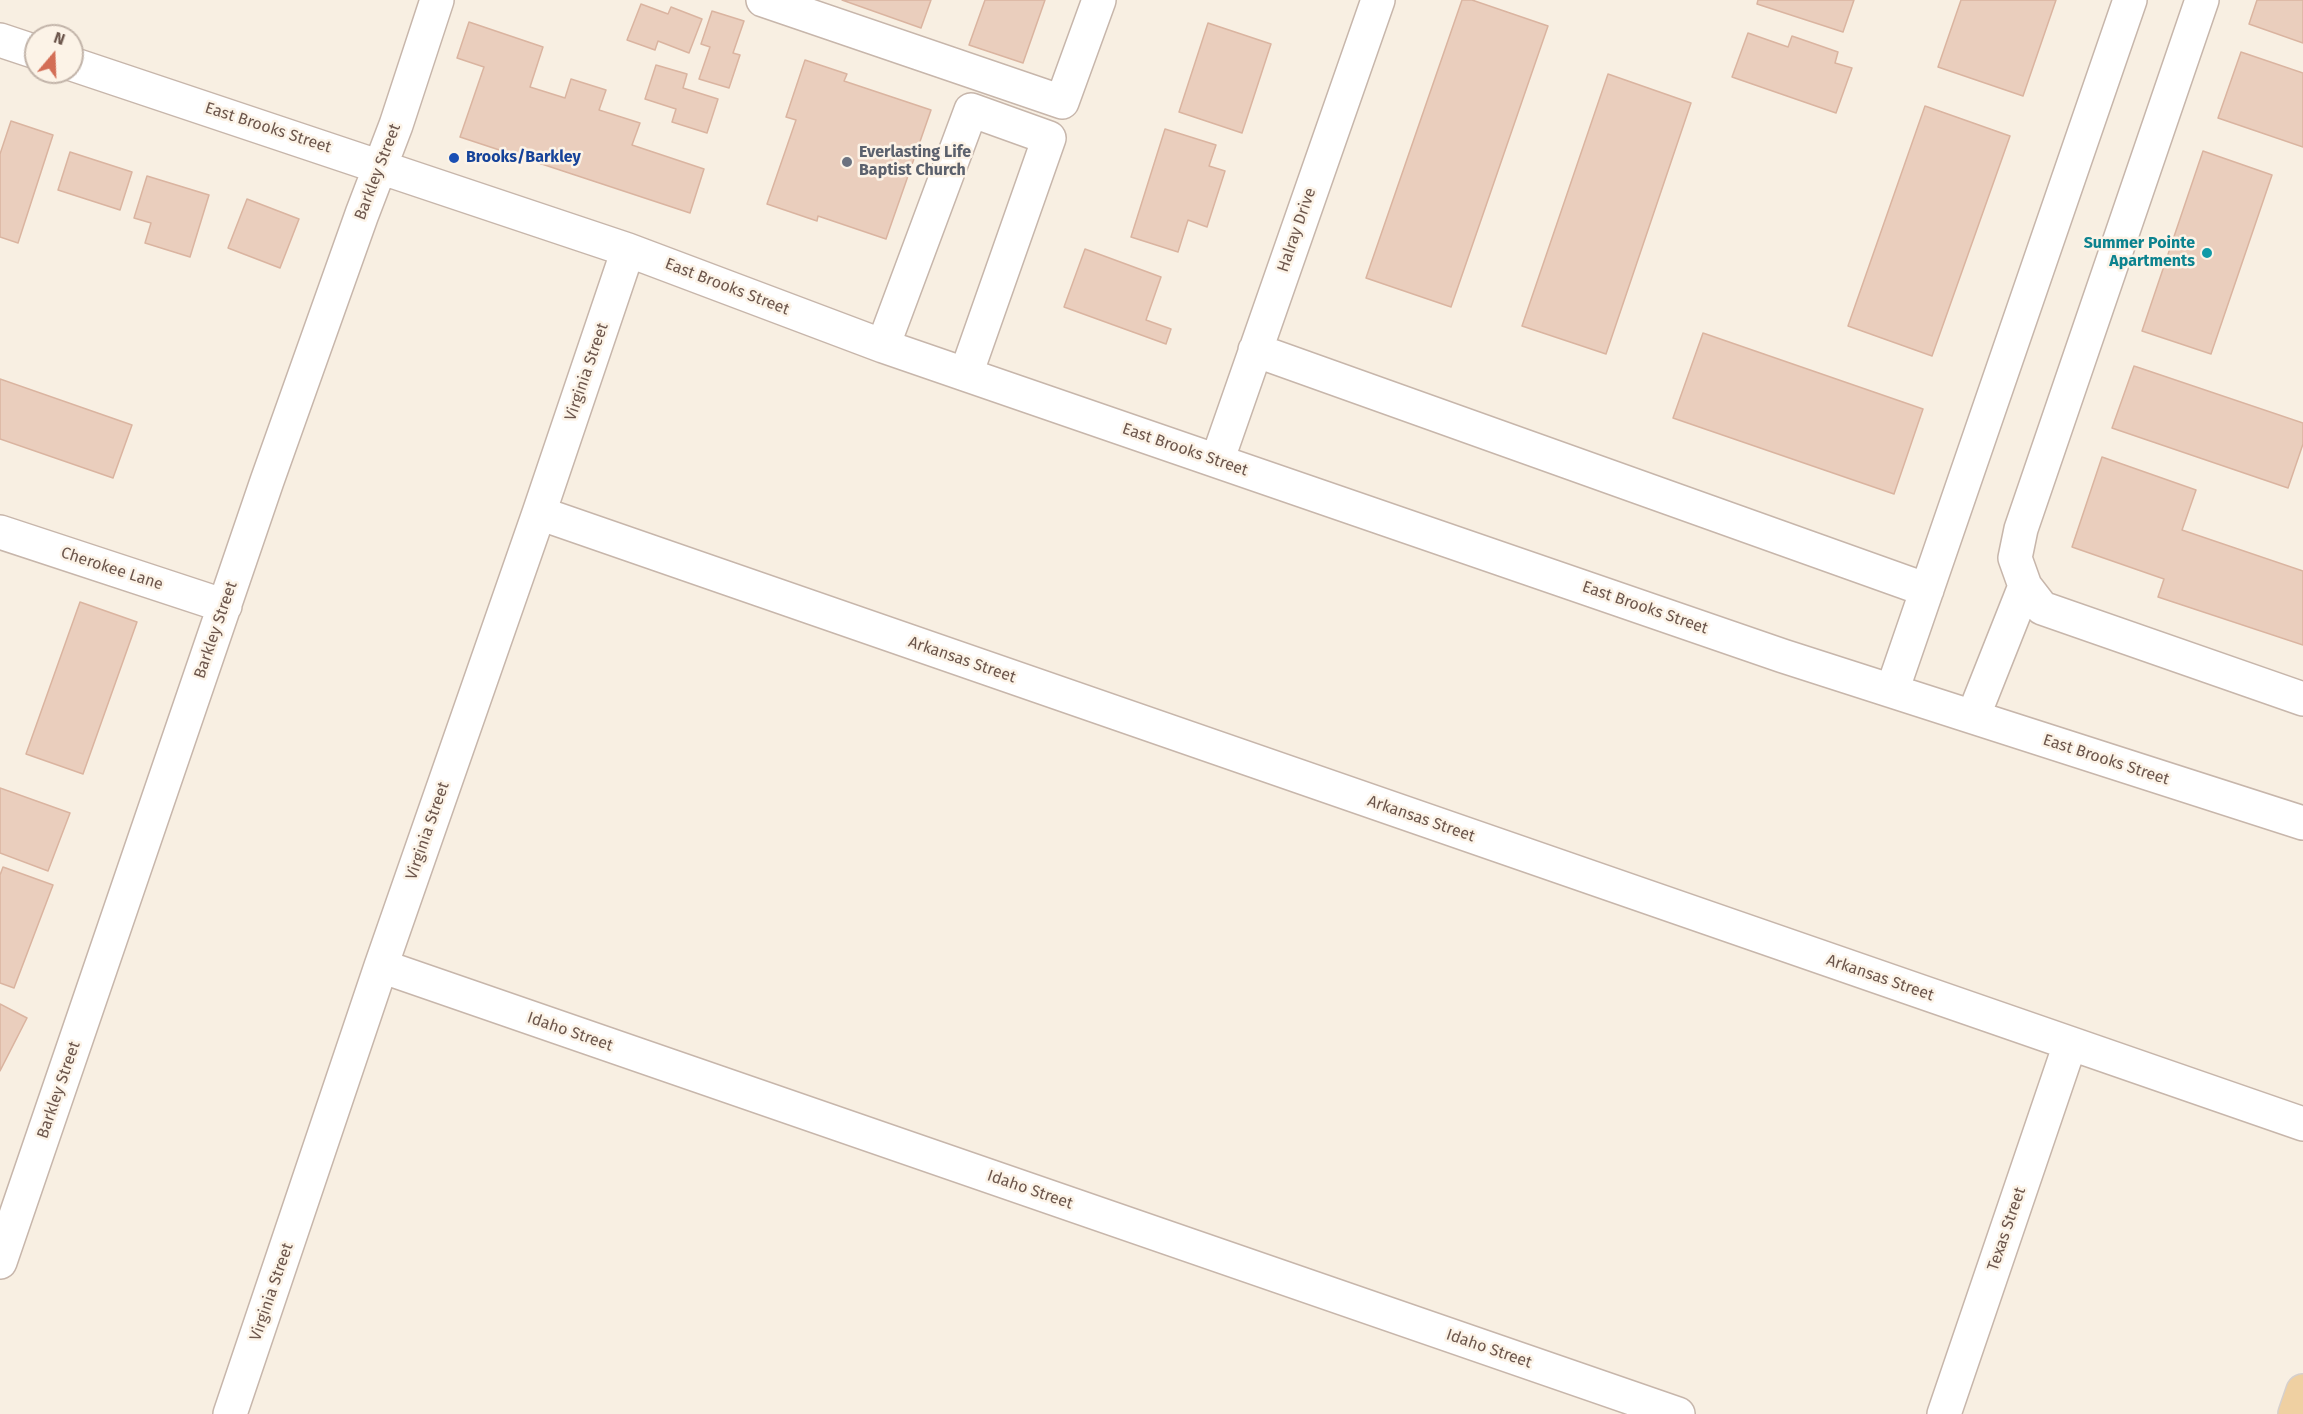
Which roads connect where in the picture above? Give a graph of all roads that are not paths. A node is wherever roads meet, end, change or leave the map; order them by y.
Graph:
1 (437, 0) edge
2 (763, 0) edge
3 (1099, 0) edge
4 (1378, 0) edge
5 (2130, 0) edge
6 (2202, 0) edge
7 (0, 40) edge
8 (24, 48) edge
9 (84, 68) edge
10 (381, 166) junction
11 (628, 249) junction
12 (883, 346) junction
13 (1255, 350) junction
14 (966, 374) junction
15 (1217, 461) junction
16 (539, 513) junction
17 (0, 532) edge
18 (2025, 586) junction
19 (1927, 590) junction
20 (225, 606) junction
21 (1892, 691) junction
22 (2303, 699) edge
23 (1973, 717) junction
24 (2303, 823) edge
25 (381, 966) junction
26 (2070, 1044) junction
27 (2303, 1124) edge
28 (0, 1262) edge
29 (2303, 1391) edge
30 (231, 1414) edge
31 (1678, 1414) edge
32 (1944, 1414) edge
33 (2295, 1414) edge

1 - 10 street, Barkley Street
2 - 3 street
4 - 13 street, Halray Drive
5 - 19 street
6 - 18 street
7 - 8 street
9 - 10 street, East Brooks Street
10 - 11 street, East Brooks Street
10 - 20 street, Barkley Street
11 - 12 street, East Brooks Street
11 - 16 street, Virginia Street
12 - 14 street, East Brooks Street
12 - 14 street
13 - 15 street, Halray Drive
13 - 19 street
14 - 15 street, East Brooks Street
15 - 21 street, East Brooks Street
16 - 25 street, Virginia Street
16 - 26 street, Arkansas Street
17 - 20 street, Cherokee Lane
18 - 22 street
18 - 23 street
19 - 21 street
20 - 28 street, Barkley Street
21 - 23 street, East Brooks Street
23 - 24 street, East Brooks Street
25 - 30 street, Virginia Street
25 - 31 street, Idaho Street
26 - 27 street, Arkansas Street
26 - 32 street, Texas Street
29 - 33 main road

